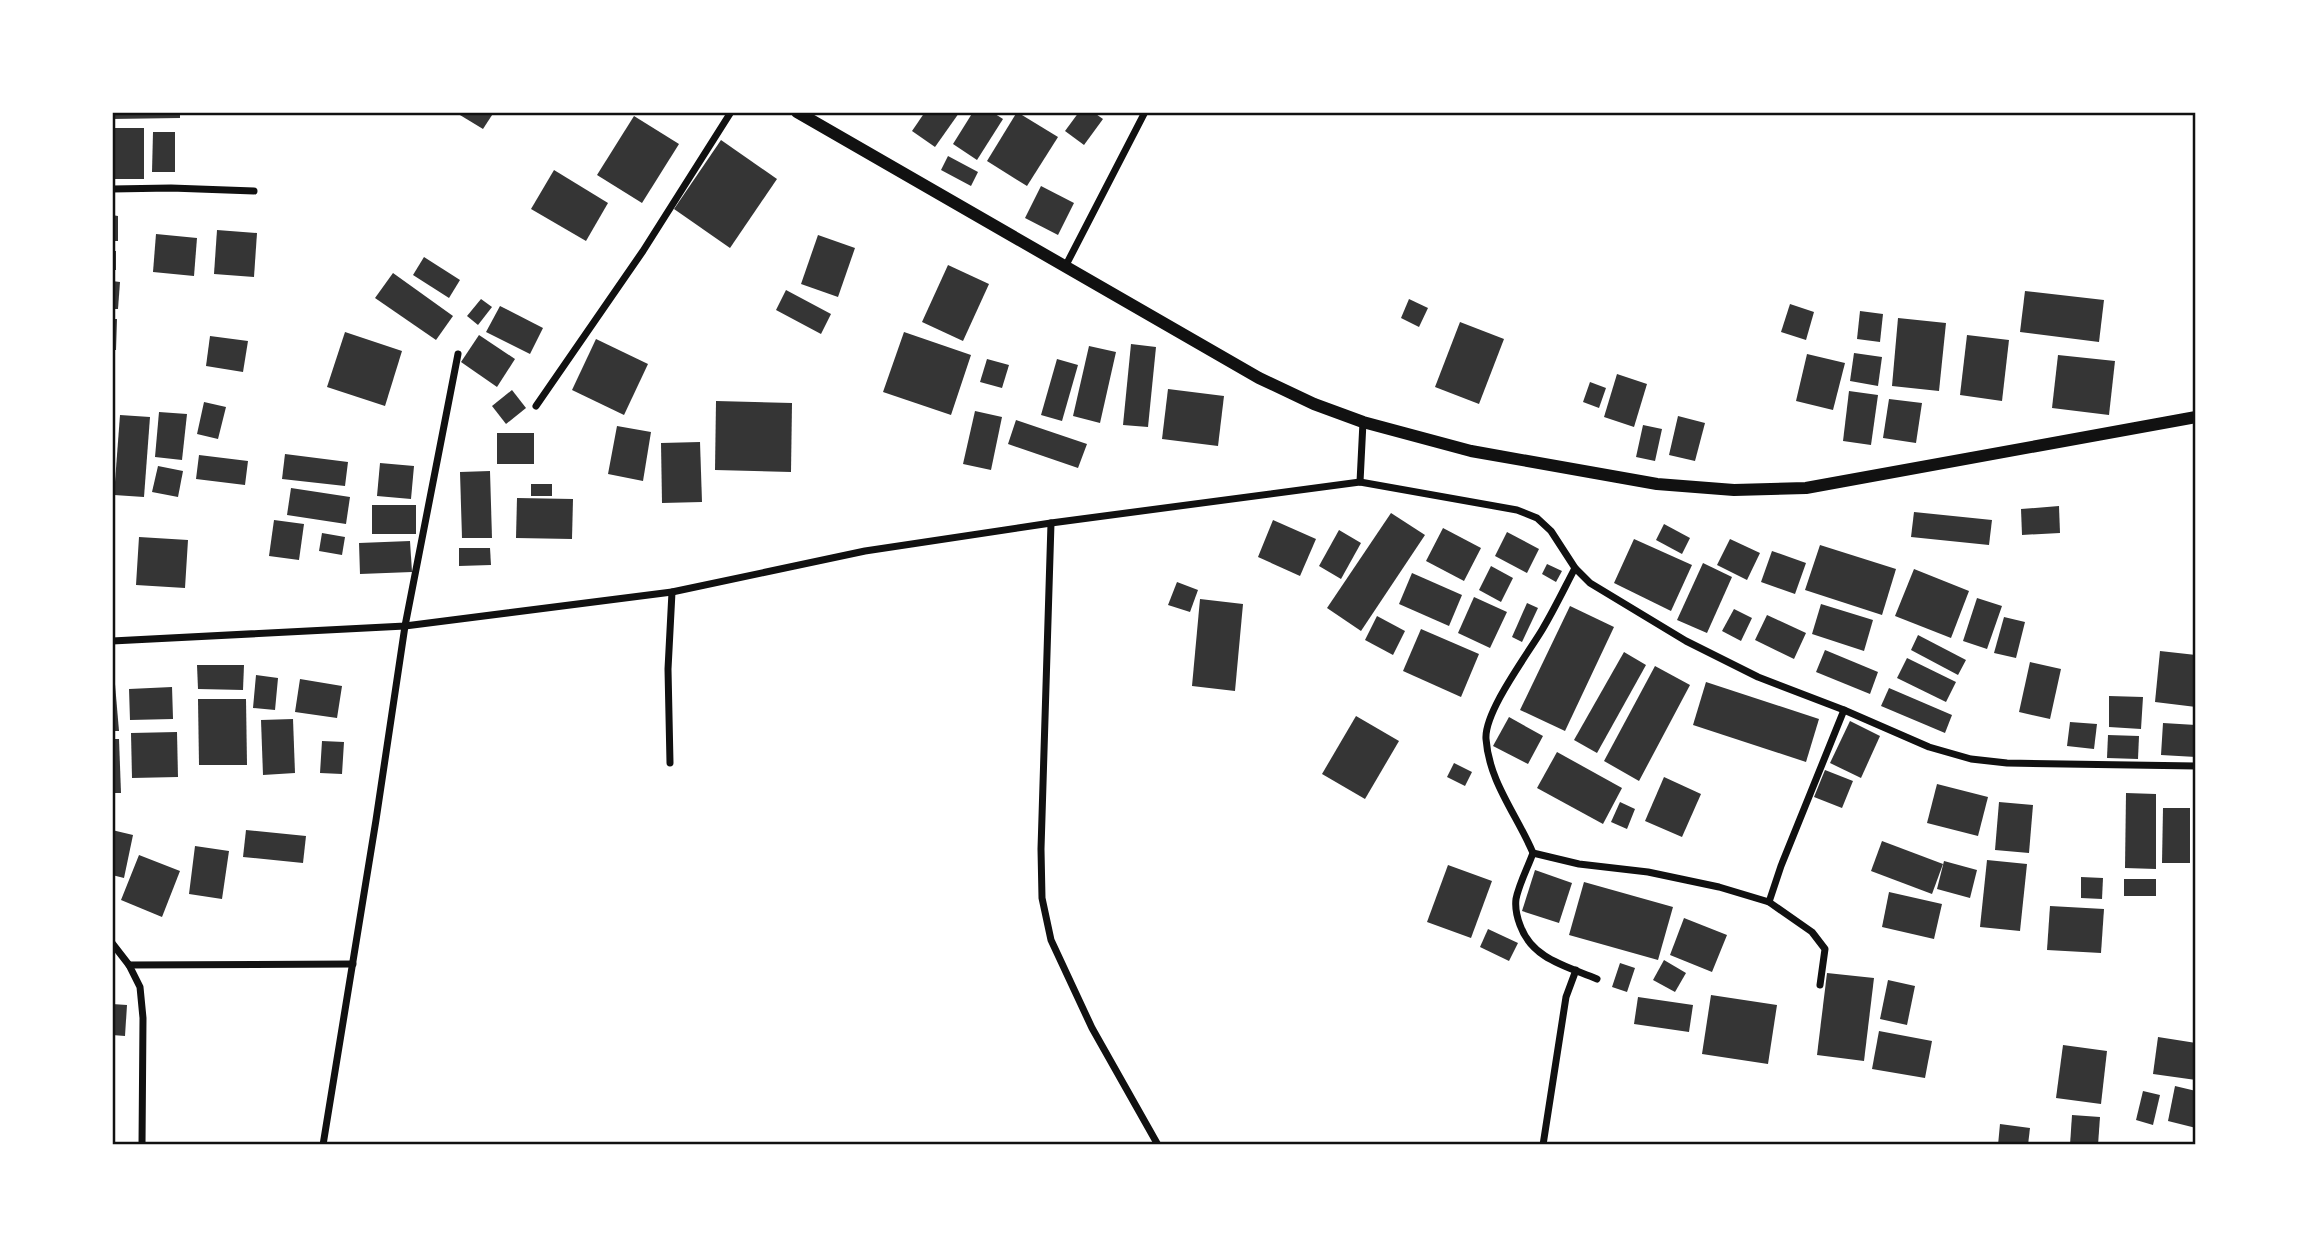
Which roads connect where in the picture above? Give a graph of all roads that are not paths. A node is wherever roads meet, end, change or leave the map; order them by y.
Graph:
1 (731, 112) edge
2 (797, 112) edge
3 (1144, 112) edge
4 (112, 189) edge
5 (254, 191) dead end
6 (1065, 268) junction
7 (458, 354) dead end
8 (536, 406) dead end
9 (2196, 417) edge
10 (1363, 422) junction
11 (1360, 482) junction
12 (1051, 523) junction
13 (1575, 568) junction
14 (672, 592) junction
15 (405, 626) junction
16 (112, 641) edge
17 (1843, 710) junction
18 (670, 763) dead end
19 (2196, 766) edge
20 (1533, 853) junction
21 (1769, 902) junction
22 (112, 943) edge
23 (353, 964) junction
24 (129, 965) junction
25 (1576, 970) junction
26 (1597, 979) dead end
27 (1820, 985) dead end
28 (142, 1145) edge
29 (323, 1145) edge
30 (1158, 1145) edge
31 (1543, 1145) edge

1 - 8 street
2 - 6 street
3 - 6 street
4 - 5 street
6 - 10 street
7 - 15 street
9 - 10 street
10 - 11 street
11 - 12 street
11 - 13 street
12 - 14 street
12 - 30 street
13 - 17 street
13 - 20 street
14 - 15 street
14 - 18 street
15 - 16 street
15 - 23 street
17 - 19 street
17 - 21 street
20 - 21 street
20 - 25 street
21 - 27 street
22 - 24 street
23 - 24 street
23 - 29 street
24 - 28 street
25 - 26 street
25 - 31 street

